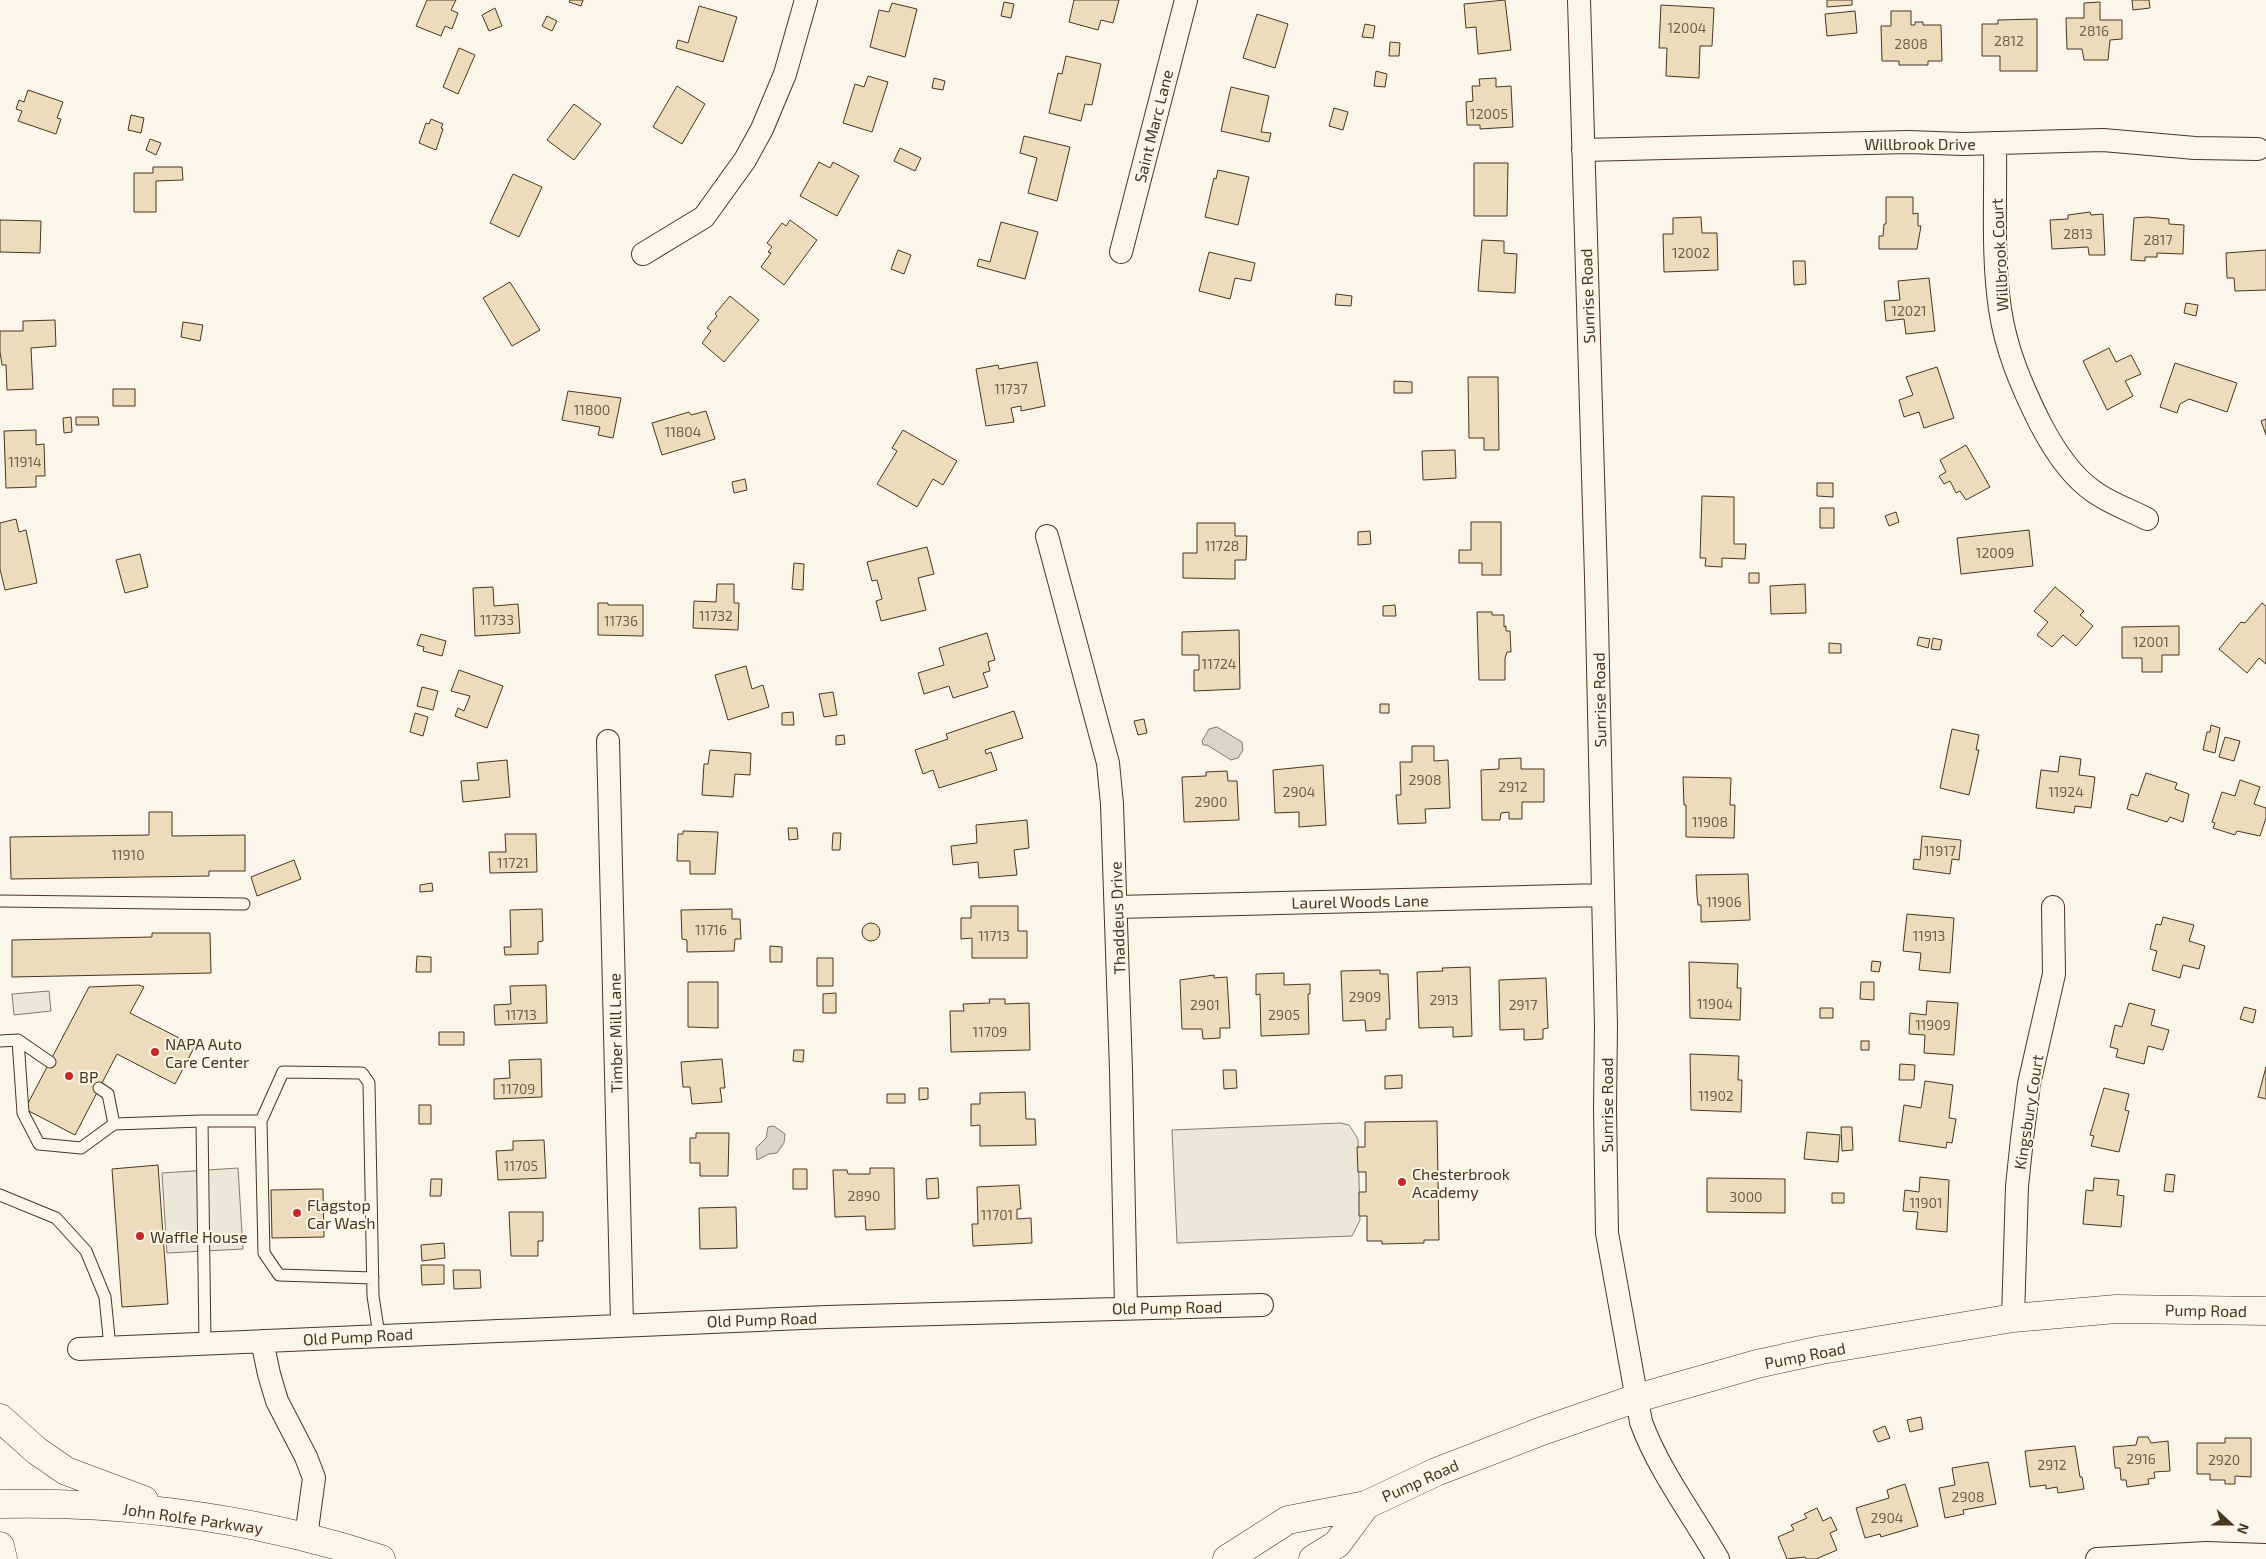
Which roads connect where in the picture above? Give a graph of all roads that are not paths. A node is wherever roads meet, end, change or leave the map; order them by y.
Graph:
1 (806, 0) edge
2 (1186, 0) edge
3 (1579, 0) edge
4 (1995, 143) junction
5 (2258, 149) dead end
6 (1582, 150) junction
7 (1121, 252) dead end
8 (643, 254) dead end
9 (2147, 519) dead end
10 (1047, 536) dead end
11 (608, 741) dead end
12 (1603, 895) junction
13 (0, 901) edge
14 (244, 904) dead end
15 (1117, 906) junction
16 (2053, 907) dead end
17 (18, 1040) junction
18 (0, 1041) edge
19 (50, 1062) dead end
20 (99, 1088) dead end
21 (202, 1121) junction
22 (261, 1121) junction
23 (114, 1124) junction
24 (0, 1195) edge
25 (373, 1278) junction
26 (1262, 1305) dead end
27 (1126, 1308) junction
28 (2266, 1311) edge
29 (2012, 1318) junction
30 (622, 1324) junction
31 (379, 1335) junction
32 (262, 1341) junction
33 (205, 1343) junction
34 (110, 1347) junction
35 (79, 1349) dead end
36 (1637, 1398) junction
37 (0, 1418) edge
38 (0, 1504) edge
39 (1366, 1505) junction
40 (179, 1513) junction
41 (306, 1537) junction
42 (0, 1546) edge
43 (2266, 1554) edge
44 (3, 1559) edge
45 (381, 1559) edge
46 (1227, 1559) edge
47 (1313, 1559) edge
48 (1718, 1559) edge
49 (2097, 1559) edge

1 - 8 street
2 - 7 street, Saint Marc Lane
3 - 6 street, Sunrise Road
4 - 5 street, Willbrook Drive
4 - 6 street, Willbrook Drive
4 - 9 street, Willbrook Court
6 - 12 street, Sunrise Road
10 - 15 street, Thaddeus Drive
11 - 30 street, Timber Mill Lane
12 - 15 street, Laurel Woods Lane
12 - 36 street, Sunrise Road
13 - 14 lane
15 - 27 street, Thaddeus Drive
16 - 29 street, Kingsbury Court
17 - 18 lane
17 - 19 lane
17 - 23 lane
20 - 23 lane
21 - 22 lane
21 - 23 lane
21 - 33 lane
22 - 25 lane
22 - 25 lane
24 - 34 lane
25 - 31 lane
26 - 27 street, Old Pump Road
27 - 30 street, Old Pump Road
28 - 29 main road, Pump Road
29 - 36 main road, Pump Road
30 - 31 street, Old Pump Road
31 - 32 street, Old Pump Road
32 - 33 street, Old Pump Road
32 - 41 street
33 - 34 street, Old Pump Road
34 - 35 street, Old Pump Road
36 - 39 main road, Pump Road
36 - 48 street, Sunrise Road
37 - 40 main road
38 - 40 main road, John Rolfe Parkway
39 - 46 main road, Pump Road
39 - 47 main road, Pump Road
40 - 41 main road, John Rolfe Parkway
41 - 45 main road, John Rolfe Parkway
42 - 44 main road
43 - 49 street

